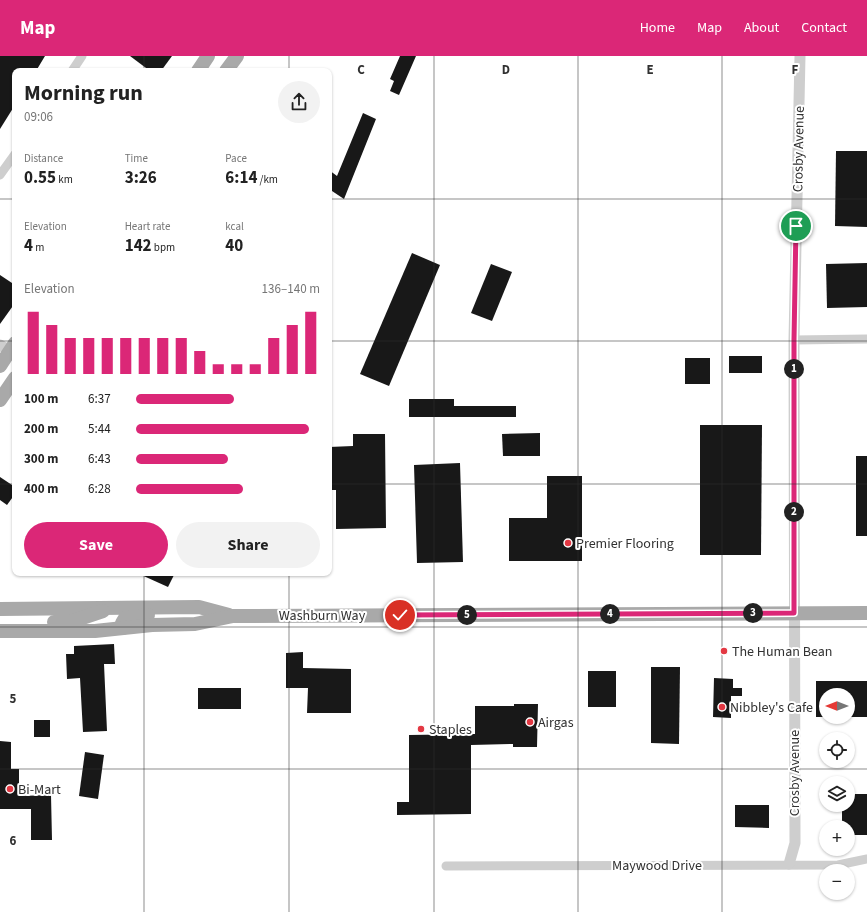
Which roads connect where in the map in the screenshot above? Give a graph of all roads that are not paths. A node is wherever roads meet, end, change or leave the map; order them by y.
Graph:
1 (82, 56) edge
2 (208, 56) edge
3 (237, 56) edge
4 (800, 56) edge
5 (74, 68) edge
6 (200, 68) edge
7 (228, 68) edge
8 (12, 158) edge
9 (0, 175) edge
10 (867, 339) edge
11 (794, 340) junction
12 (10, 348) edge
13 (0, 366) edge
14 (12, 382) edge
15 (0, 400) edge
16 (0, 608) edge
17 (67, 608) junction
18 (115, 608) junction
19 (182, 608) junction
20 (794, 613) junction
21 (867, 613) edge
22 (233, 616) junction
23 (0, 618) edge
24 (123, 628) junction
25 (0, 631) edge
26 (18, 631) junction
27 (867, 858) edge
28 (789, 864) junction
29 (446, 866) dead end

1 - 5 street
2 - 6 main road
3 - 7 main road
4 - 11 street, Crosby Avenue
8 - 9 street
10 - 11 street
11 - 20 street, Crosby Avenue
12 - 13 main road
14 - 15 main road
16 - 17 main road, Washburn Way
17 - 18 main road, Washburn Way
17 - 23 main road
18 - 19 main road, Washburn Way
18 - 26 main road
19 - 22 main road, Washburn Way
19 - 24 main road
20 - 21 main road, Washburn Way
20 - 22 main road, Washburn Way
20 - 28 street, Crosby Avenue
22 - 24 main road, Washburn Way
24 - 26 main road, Washburn Way
25 - 26 main road, Washburn Way
27 - 28 street, Maywood Drive
28 - 29 street, Maywood Drive

